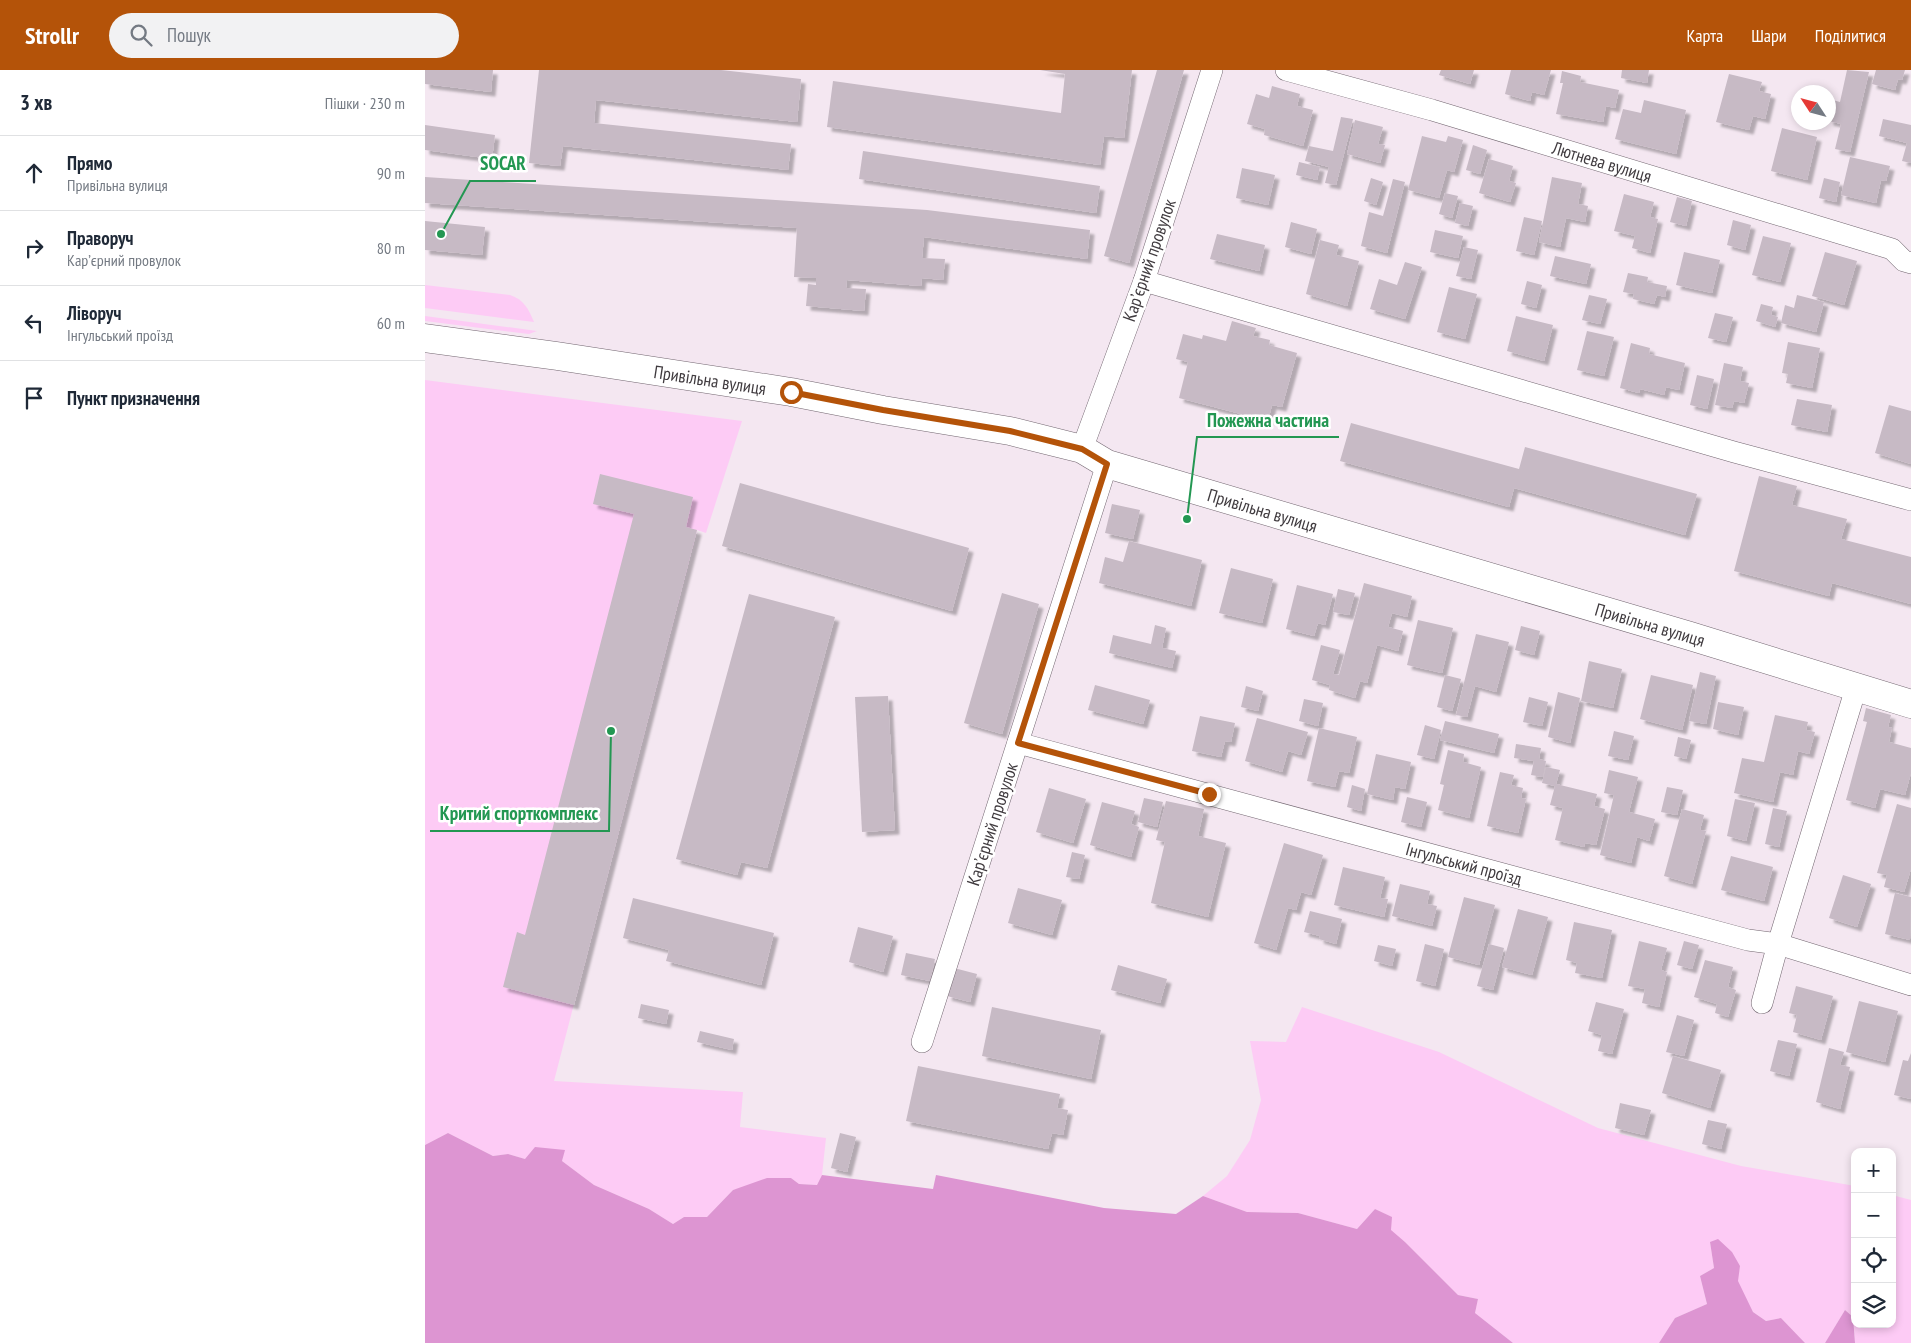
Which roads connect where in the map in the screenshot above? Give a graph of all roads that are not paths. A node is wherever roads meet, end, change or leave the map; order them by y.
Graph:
1 (1212, 70) edge
2 (1286, 70) edge
3 (1911, 263) edge
4 (1144, 281) junction
5 (425, 338) edge
6 (1082, 449) junction
7 (1107, 464) junction
8 (1911, 500) edge
9 (1856, 688) junction
10 (1911, 704) edge
11 (1018, 743) junction
12 (1778, 944) junction
13 (1911, 985) edge
14 (1762, 1003) dead end
15 (922, 1042) dead end

1 - 4 street, Карʼєрний провулок
2 - 3 street, Лютнева вулиця
4 - 6 street, Карʼєрний провулок
4 - 8 street
5 - 6 street, Привільна вулиця
6 - 7 street, Привільна вулиця
7 - 9 street, Привільна вулиця
7 - 11 street, Карʼєрний провулок
9 - 10 street, Привільна вулиця
9 - 12 street
11 - 12 street, Інгульський проїзд
11 - 15 street, Карʼєрний провулок
12 - 13 street, Інгульський проїзд
12 - 14 street

